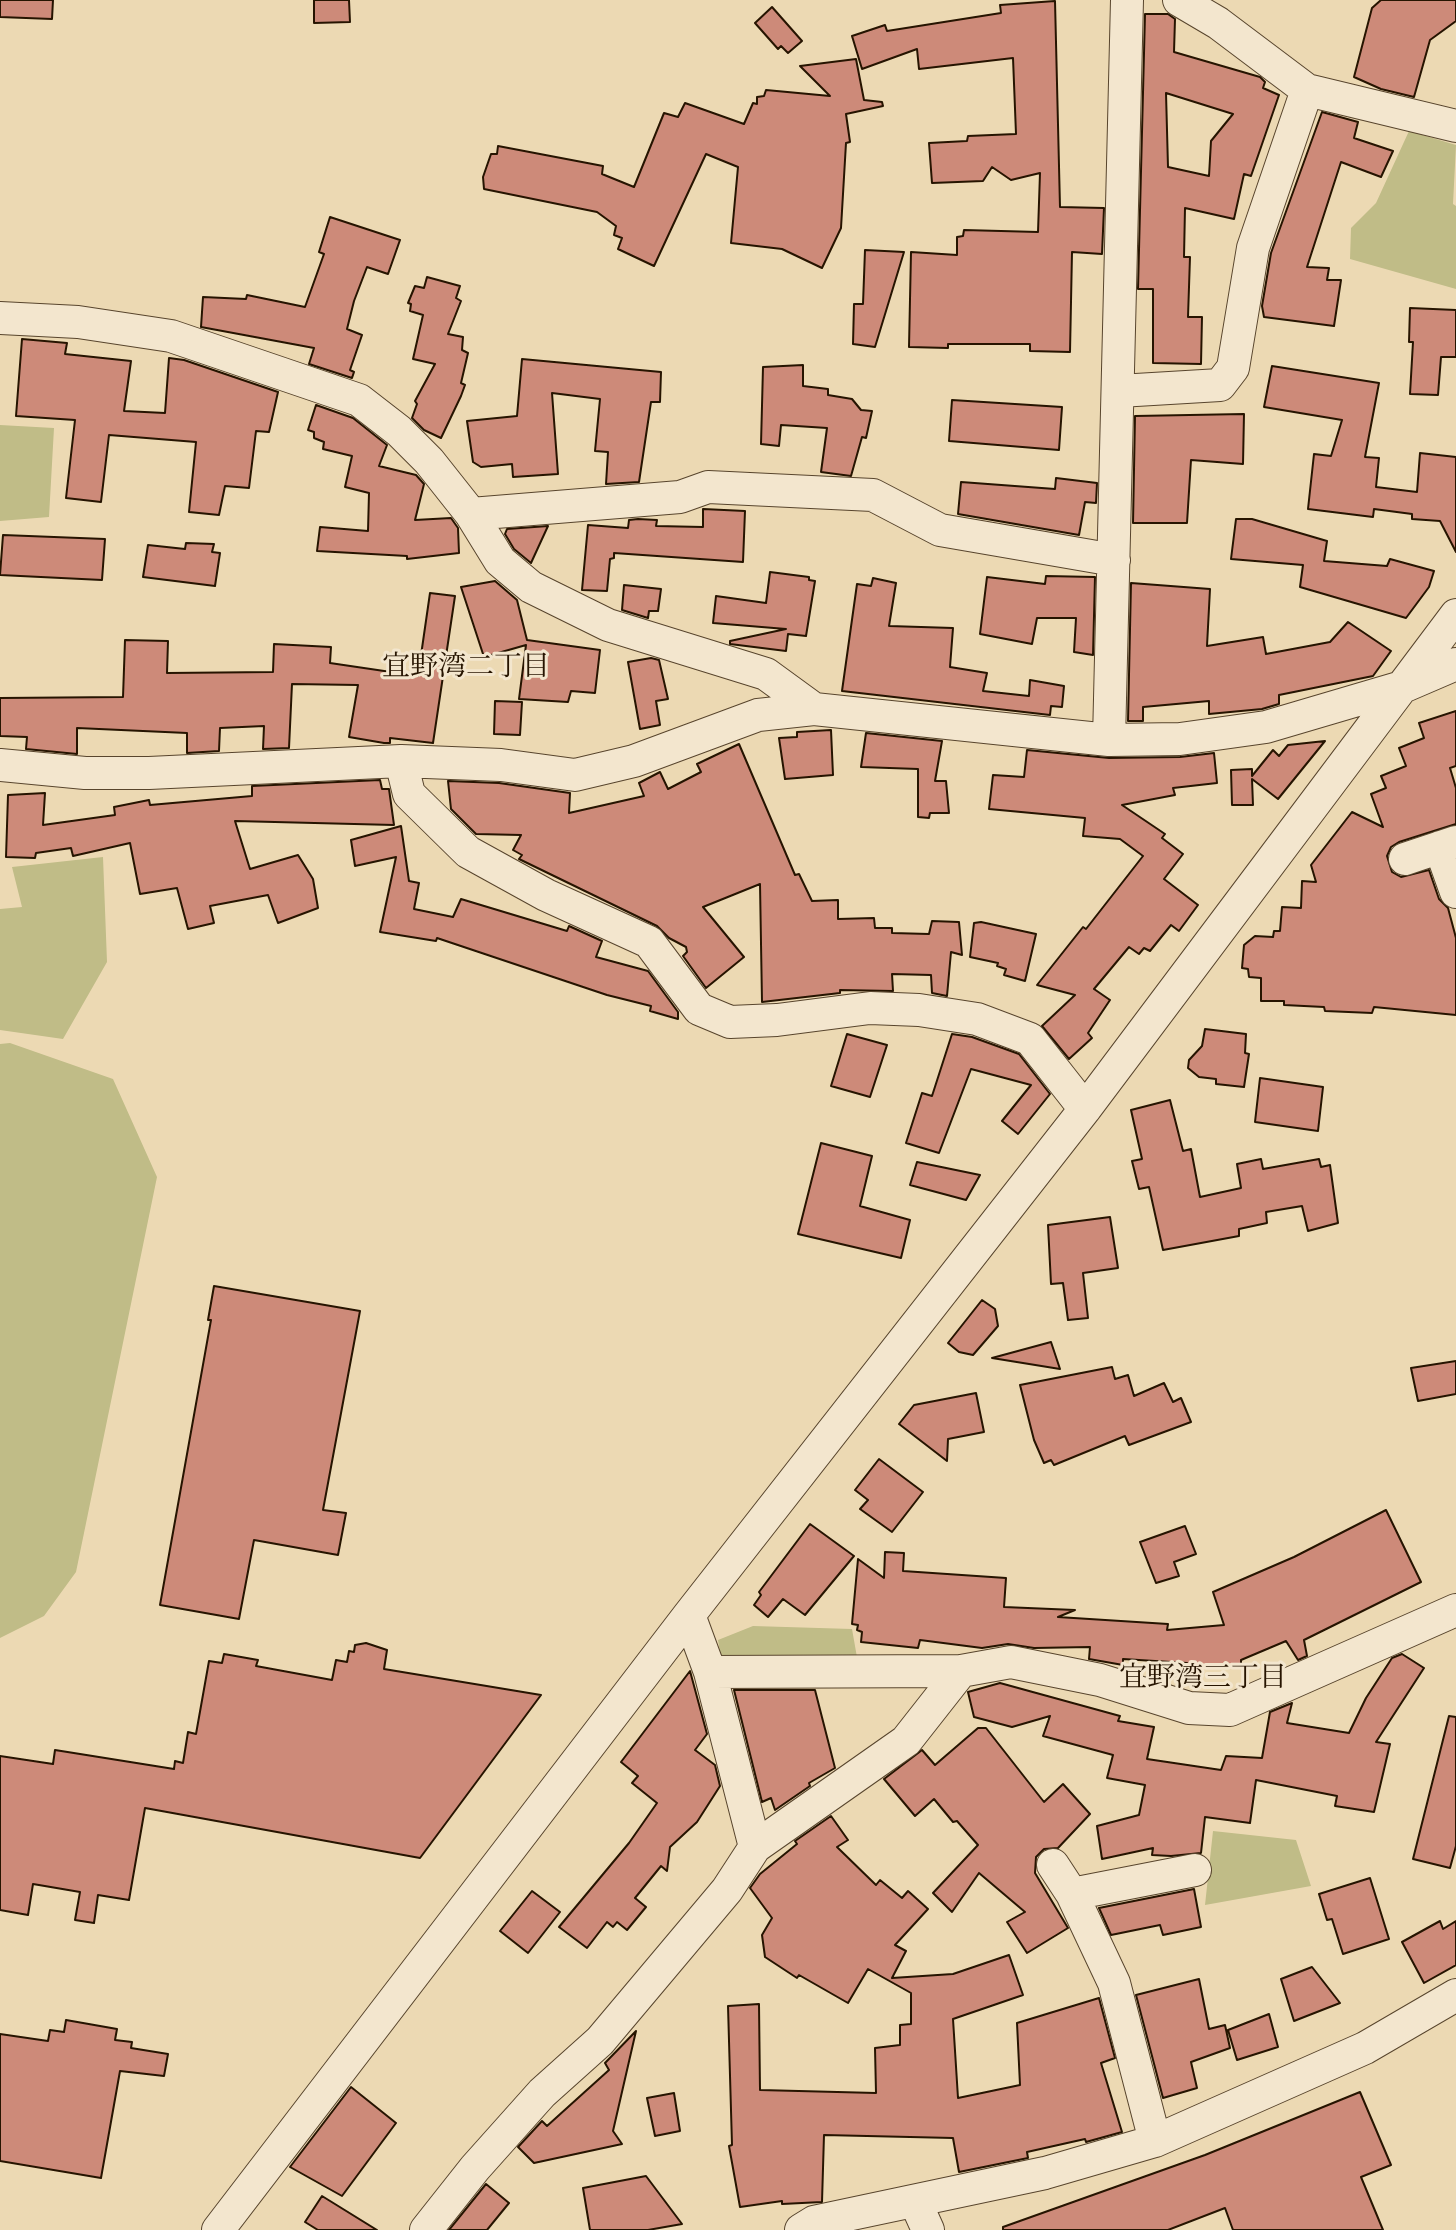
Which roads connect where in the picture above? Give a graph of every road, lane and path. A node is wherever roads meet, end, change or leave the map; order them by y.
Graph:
1 (1127, 0) edge
2 (1179, 0) edge
3 (1307, 90) junction
4 (1456, 126) edge
5 (0, 318) edge
6 (1119, 391) junction
7 (471, 514) junction
8 (1114, 560) junction
9 (1456, 615) edge
10 (1456, 664) edge
11 (1405, 686) junction
12 (814, 709) junction
13 (1109, 740) junction
14 (401, 761) junction
15 (0, 765) edge
16 (1448, 845) edge
17 (1405, 859) dead end
18 (1456, 892) edge
19 (1085, 1109) junction
20 (1456, 1610) edge
21 (689, 1615) junction
22 (961, 1671) junction
23 (710, 1672) junction
24 (755, 1847) junction
25 (1053, 1865) dead end
26 (1195, 1870) dead end
27 (1072, 1894) junction
28 (1456, 1995) edge
29 (1154, 2141) junction
30 (915, 2202) junction
31 (218, 2230) edge
32 (426, 2230) edge
33 (802, 2230) edge
34 (928, 2230) edge

1 - 6 street
2 - 3 street
3 - 4 street
3 - 6 street
5 - 7 street
6 - 8 street
7 - 8 street
7 - 12 street
8 - 13 street
9 - 11 street
10 - 11 street
11 - 13 street
11 - 19 street
12 - 13 street
12 - 14 street
14 - 15 street
14 - 19 street
16 - 17 street
16 - 18 street
19 - 21 street
20 - 22 street
21 - 23 street
21 - 31 street
22 - 23 street
22 - 24 street
23 - 24 street
24 - 32 street
25 - 27 street
26 - 27 street
27 - 29 street
28 - 29 street
29 - 30 street
30 - 33 street
30 - 34 street

